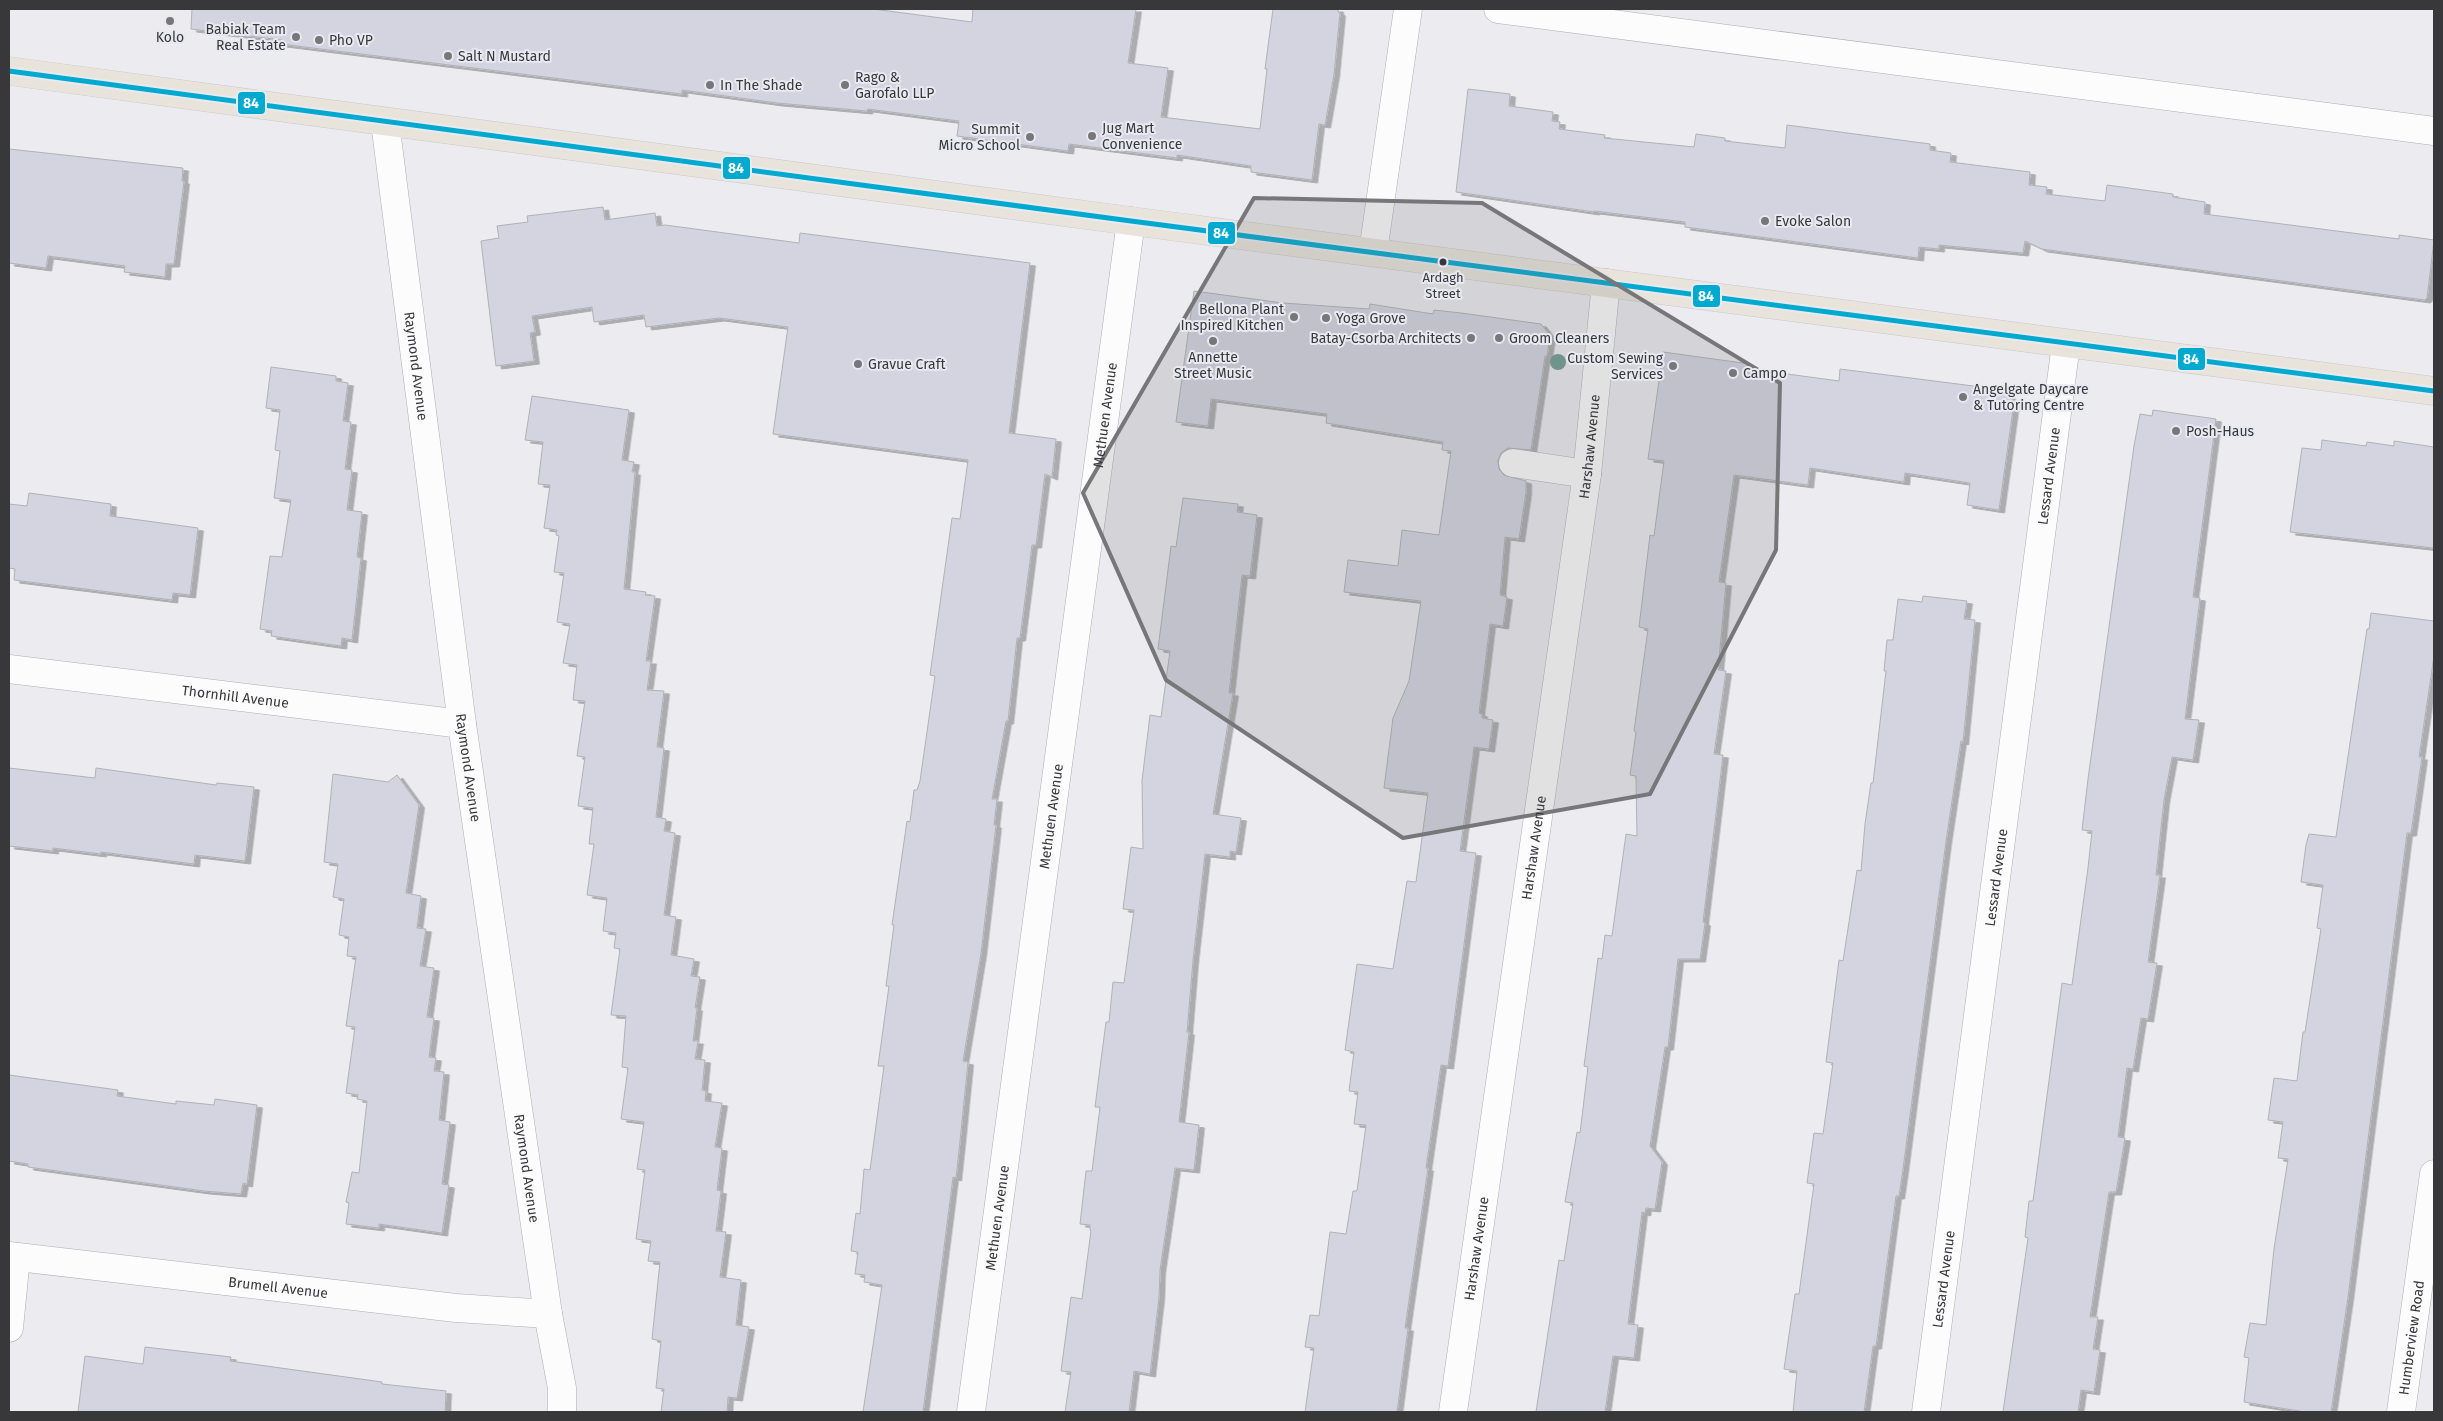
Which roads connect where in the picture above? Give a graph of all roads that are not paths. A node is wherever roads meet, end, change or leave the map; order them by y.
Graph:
1 (1408, 9) edge
2 (1498, 9) edge
3 (9, 70) edge
4 (385, 122) junction
5 (2434, 131) edge
6 (1131, 221) junction
7 (1373, 252) junction
8 (1606, 283) junction
9 (2066, 344) junction
10 (2434, 392) edge
11 (1513, 463) dead end
12 (1587, 474) junction
13 (9, 669) edge
14 (462, 724) junction
15 (2434, 1174) edge
16 (13, 1256) edge
17 (2429, 1261) edge
18 (548, 1314) junction
19 (9, 1328) edge
20 (562, 1412) edge
21 (971, 1412) edge
22 (1453, 1412) edge
23 (1926, 1412) edge
24 (2401, 1412) edge

1 - 7 street
2 - 5 street
3 - 4 main road
4 - 6 main road
4 - 14 street, Raymond Avenue
6 - 7 main road
6 - 21 street, Methuen Avenue
7 - 8 main road
8 - 9 main road
8 - 12 street, Harshaw Avenue
9 - 10 main road
9 - 23 street, Lessard Avenue
11 - 12 street
12 - 22 street, Harshaw Avenue
13 - 14 street, Thornhill Avenue
14 - 18 street, Raymond Avenue
15 - 17 street, Humberview Road
16 - 18 street, Brumell Avenue
16 - 19 street
17 - 24 street, Humberview Road
18 - 20 street, Raymond Avenue

